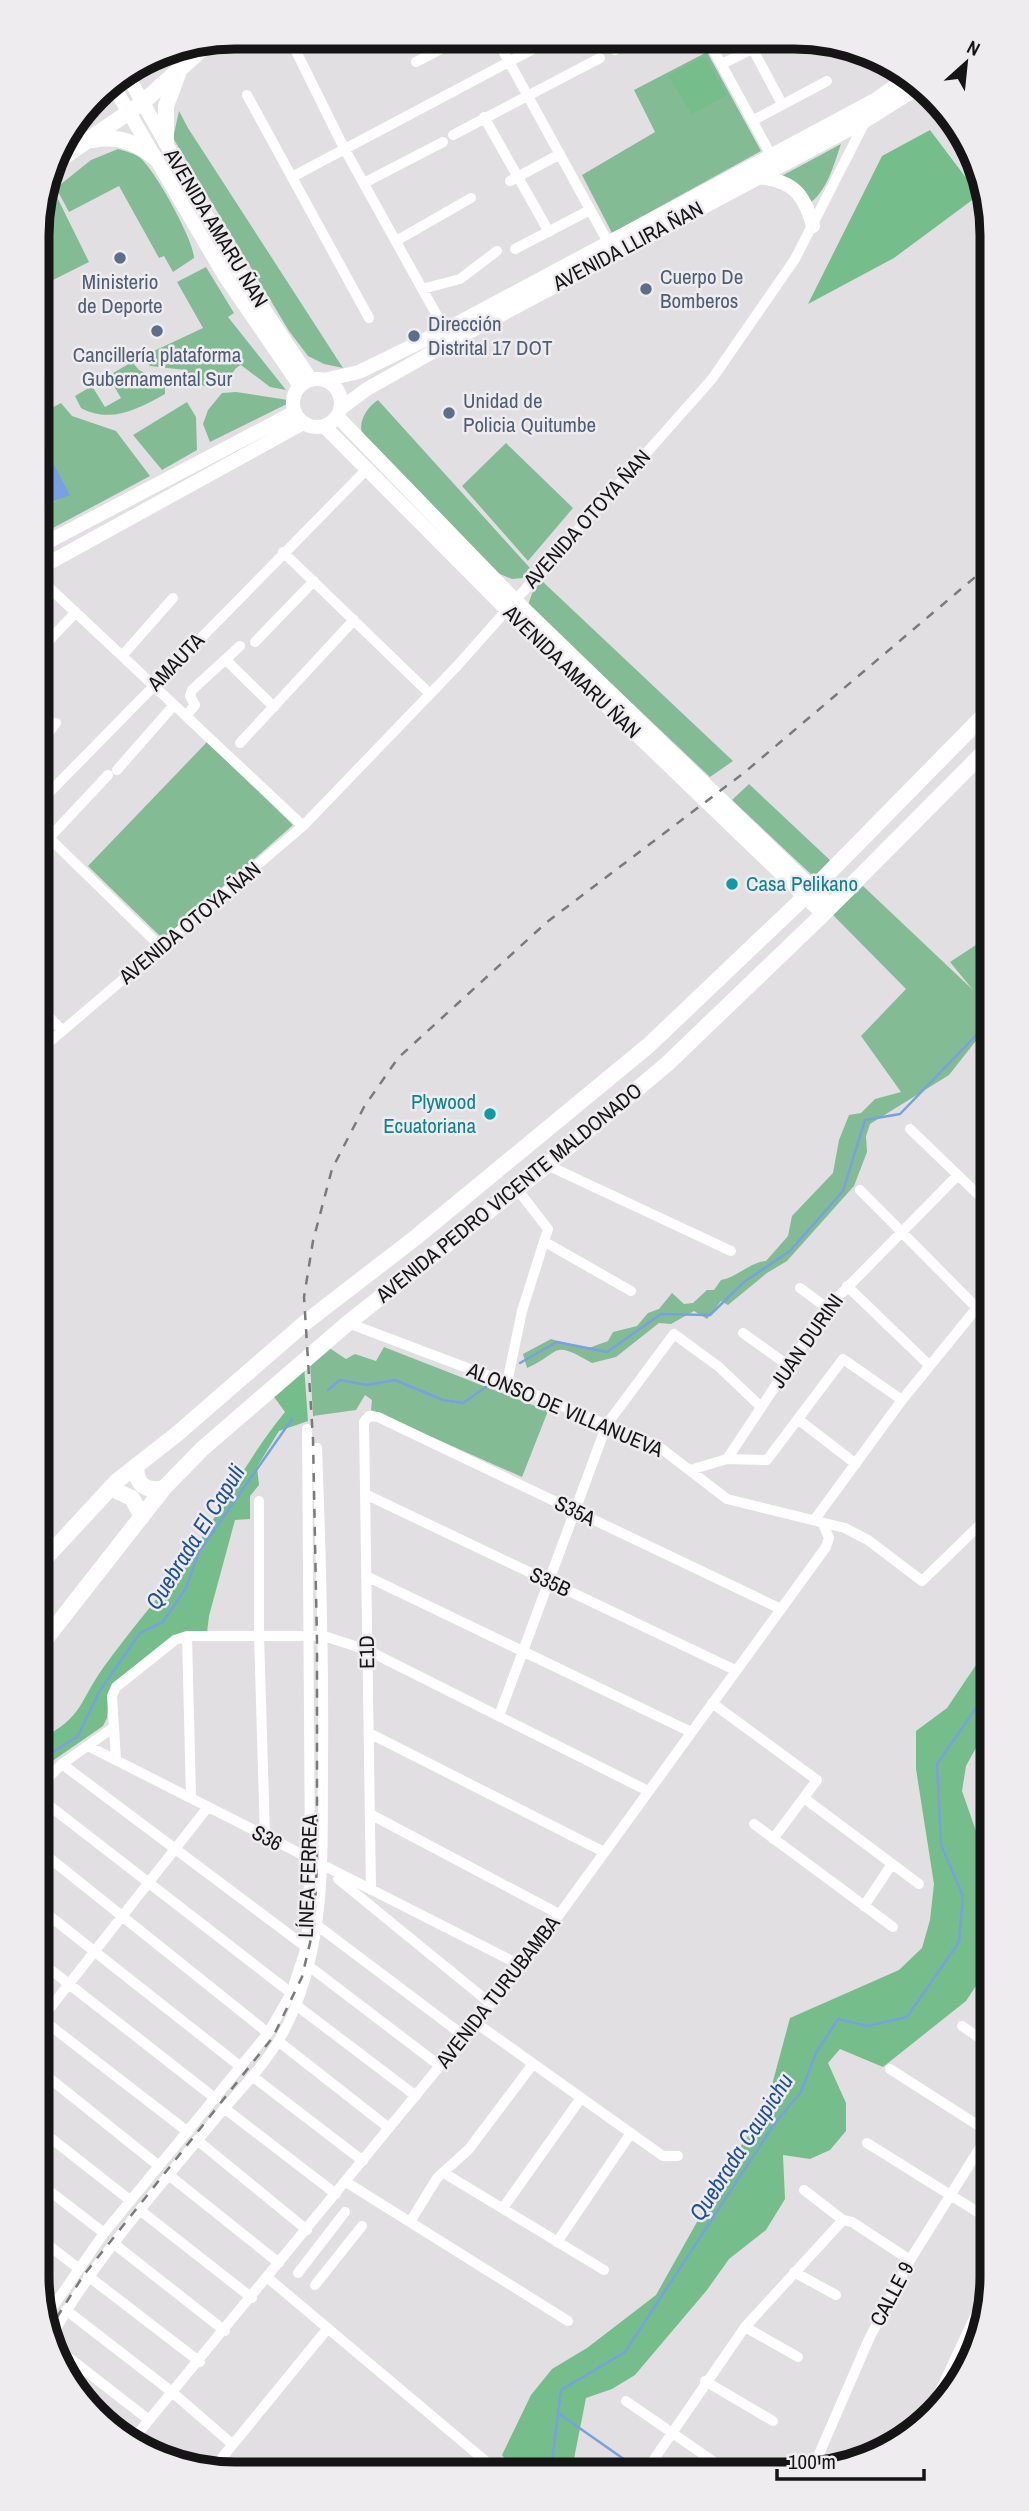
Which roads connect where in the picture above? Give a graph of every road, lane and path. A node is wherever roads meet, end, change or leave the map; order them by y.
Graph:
1 (295, 49) edge
2 (441, 49) edge
3 (502, 49) edge
4 (533, 49) edge
5 (713, 49) edge
6 (743, 49) edge
7 (753, 49) edge
8 (197, 54) edge
9 (600, 58) dead end
10 (416, 62) dead end
11 (509, 62) junction
12 (722, 64) junction
13 (183, 66) junction
14 (130, 81) edge
15 (827, 81) dead end
16 (900, 82) edge
17 (116, 92) edge
18 (912, 92) edge
19 (247, 94) dead end
20 (526, 95) junction
21 (875, 100) junction
22 (142, 103) junction
23 (782, 104) junction
24 (128, 113) junction
25 (484, 117) junction
26 (752, 121) junction
27 (865, 121) junction
28 (87, 142) junction
29 (166, 142) junction
30 (344, 148) junction
31 (560, 154) junction
32 (67, 155) edge
33 (771, 155) junction
34 (155, 158) junction
35 (292, 177) junction
36 (756, 177) junction
37 (514, 179) junction
38 (364, 183) junction
39 (471, 198) dead end
40 (590, 210) junction
41 (813, 226) junction
42 (549, 232) junction
43 (396, 241) junction
44 (609, 243) junction
45 (515, 249) dead end
46 (497, 251) dead end
47 (422, 289) junction
48 (369, 318) dead end
49 (444, 330) junction
50 (312, 382) junction
51 (339, 413) junction
52 (299, 417) junction
53 (324, 426) junction
54 (367, 469) junction
55 (49, 542) edge
56 (283, 552) junction
57 (49, 563) edge
58 (314, 581) junction
59 (49, 587) edge
60 (173, 598) dead end
61 (510, 604) junction
62 (76, 612) junction
63 (354, 620) junction
64 (49, 640) edge
65 (255, 642) dead end
66 (240, 646) dead end
67 (122, 656) junction
68 (227, 660) junction
69 (153, 685) junction
70 (430, 694) junction
71 (174, 705) junction
72 (274, 707) junction
73 (186, 716) junction
74 (980, 719) edge
75 (56, 723) dead end
76 (49, 732) edge
77 (240, 743) dead end
78 (980, 756) edge
79 (49, 793) edge
80 (303, 826) junction
81 (49, 838) joint
82 (810, 892) junction
83 (827, 910) junction
84 (162, 948) junction
85 (49, 1018) edge
86 (62, 1030) junction
87 (49, 1042) edge
88 (910, 1129) dead end
89 (547, 1165) junction
90 (957, 1176) junction
91 (517, 1189) junction
92 (860, 1190) dead end
93 (980, 1197) edge
94 (900, 1231) junction
95 (545, 1242) junction
96 (731, 1251) dead end
97 (847, 1286) junction
98 (800, 1288) dead end
99 (631, 1291) dead end
100 (980, 1304) edge
101 (827, 1308) junction
102 (977, 1308) junction
103 (348, 1323) junction
104 (743, 1333) dead end
105 (929, 1365) junction
106 (789, 1366) junction
107 (507, 1383) junction
108 (902, 1400) junction
109 (761, 1408) junction
110 (369, 1416) joint
111 (799, 1420) junction
112 (607, 1424) junction
113 (307, 1429) dead end
114 (317, 1448) dead end
115 (727, 1460) junction
116 (856, 1464) junction
117 (137, 1465) junction
118 (690, 1469) junction
119 (110, 1488) junction
120 (164, 1488) junction
121 (365, 1494) junction
122 (260, 1501) dead end
123 (575, 1511) junction
124 (142, 1517) junction
125 (820, 1522) junction
126 (980, 1532) edge
127 (49, 1554) edge
128 (366, 1576) junction
129 (549, 1581) junction
130 (781, 1609) junction
131 (311, 1634) junction
132 (259, 1635) junction
133 (49, 1636) edge
134 (187, 1636) junction
135 (324, 1636) junction
136 (367, 1650) junction
137 (523, 1651) junction
138 (735, 1670) junction
139 (712, 1703) junction
140 (499, 1716) junction
141 (114, 1727) junction
142 (691, 1732) junction
143 (369, 1733) junction
144 (88, 1746) junction
145 (116, 1760) junction
146 (62, 1764) junction
147 (49, 1777) edge
148 (648, 1791) junction
149 (191, 1797) junction
150 (804, 1798) junction
151 (49, 1805) edge
152 (208, 1807) junction
153 (370, 1814) junction
154 (754, 1824) dead end
155 (265, 1837) junction
156 (774, 1839) junction
157 (174, 1850) junction
158 (604, 1852) junction
159 (49, 1858) edge
160 (310, 1860) junction
161 (892, 1864) junction
162 (322, 1866) junction
163 (149, 1882) junction
164 (919, 1884) dead end
165 (371, 1889) junction
166 (864, 1906) junction
167 (559, 1914) junction
168 (49, 1915) edge
169 (122, 1915) junction
170 (318, 1926) junction
171 (892, 1927) dead end
172 (306, 1947) junction
173 (95, 1950) junction
174 (522, 1966) junction
175 (310, 1968) junction
176 (49, 1969) edge
177 (68, 1984) junction
178 (291, 1993) junction
179 (491, 2004) junction
180 (296, 2005) junction
181 (49, 2011) edge
182 (475, 2023) junction
183 (49, 2024) edge
184 (962, 2026) dead end
185 (268, 2033) junction
186 (464, 2036) junction
187 (980, 2038) edge
188 (278, 2041) junction
189 (533, 2064) junction
190 (440, 2066) junction
191 (241, 2067) junction
192 (890, 2069) dead end
193 (252, 2076) junction
194 (49, 2078) edge
195 (416, 2096) junction
196 (581, 2098) junction
197 (216, 2099) junction
198 (224, 2108) junction
199 (980, 2125) edge
200 (389, 2129) junction
201 (188, 2132) junction
202 (631, 2133) junction
203 (49, 2137) edge
204 (197, 2140) junction
205 (867, 2143) dead end
206 (980, 2150) edge
207 (678, 2156) dead end
208 (363, 2161) junction
209 (159, 2166) junction
210 (444, 2173) junction
211 (170, 2176) junction
212 (346, 2182) junction
213 (804, 2190) dead end
214 (49, 2191) edge
215 (336, 2194) junction
216 (952, 2195) junction
217 (131, 2201) junction
218 (503, 2208) junction
219 (141, 2211) junction
220 (345, 2212) dead end
221 (980, 2213) edge
222 (843, 2220) junction
223 (410, 2222) junction
224 (362, 2226) dead end
225 (305, 2232) junction
226 (104, 2233) junction
227 (557, 2242) junction
228 (113, 2243) junction
229 (49, 2246) edge
230 (319, 2246) junction
231 (337, 2258) junction
232 (909, 2260) junction
233 (279, 2263) junction
234 (78, 2268) junction
235 (604, 2270) dead end
236 (794, 2272) junction
237 (298, 2273) dead end
238 (88, 2276) junction
239 (268, 2278) junction
240 (315, 2285) dead end
241 (836, 2295) dead end
242 (51, 2297) edge
243 (251, 2298) junction
244 (55, 2300) junction
245 (52, 2305) edge
246 (66, 2310) junction
247 (975, 2317) edge
248 (568, 2321) dead end
249 (745, 2327) junction
250 (56, 2328) edge
251 (328, 2328) junction
252 (225, 2331) junction
253 (68, 2357) edge
254 (798, 2357) dead end
255 (200, 2362) junction
256 (705, 2381) junction
257 (940, 2391) edge
258 (172, 2392) junction
259 (626, 2401) dead end
260 (149, 2420) junction
261 (773, 2421) dead end
262 (137, 2434) edge
263 (670, 2434) junction
264 (232, 2444) junction
265 (816, 2460) edge
266 (219, 2461) edge
267 (487, 2462) edge
268 (652, 2462) edge
269 (714, 2462) edge

1 - 30 street
2 - 10 street
3 - 11 street
4 - 11 street
5 - 12 street
6 - 12 street
7 - 23 street
8 - 13 main road
9 - 20 street
11 - 20 street
11 - 30 street
12 - 26 street
13 - 22 main road
13 - 29 main road
14 - 22 street, AVENIDA AMARU ÑAN
15 - 23 street
16 - 21 street, AVENIDA LLIRA ÑAN
17 - 24 street, AVENIDA AMARU ÑAN
18 - 27 street, AVENIDA LLIRA ÑAN
19 - 35 street
20 - 25 street
20 - 31 street
21 - 27 street, AVENIDA OTOYA ÑAN
21 - 33 street, AVENIDA LLIRA ÑAN
22 - 24 main road
22 - 29 street, AVENIDA AMARU ÑAN
23 - 26 street
24 - 28 main road
24 - 34 street, AVENIDA AMARU ÑAN
25 - 37 street
25 - 38 street
26 - 33 street
27 - 36 street, AVENIDA LLIRA ÑAN
27 - 41 street, AVENIDA OTOYA ÑAN
28 - 32 main road
28 - 34 main road
29 - 50 street, AVENIDA AMARU ÑAN
30 - 35 street
30 - 38 street
31 - 37 street
31 - 40 street
33 - 44 street, AVENIDA LLIRA ÑAN
34 - 50 street, AVENIDA AMARU ÑAN
35 - 48 street
36 - 41 street
36 - 51 street, AVENIDA LLIRA ÑAN
37 - 42 street
38 - 43 street
39 - 43 street
40 - 42 street
40 - 44 street
41 - 61 street, AVENIDA OTOYA ÑAN
42 - 45 street
43 - 47 street
44 - 49 street, AVENIDA LLIRA ÑAN
46 - 47 street
47 - 49 street
49 - 50 street, AVENIDA LLIRA ÑAN
50 - 51 street
50 - 52 street
51 - 53 street
51 - 61 street, AVENIDA AMARU ÑAN
52 - 53 street
52 - 55 street
52 - 57 street
53 - 54 street, AVENIDA AMARU ÑAN
54 - 56 street, AMAUTA
54 - 61 street, AVENIDA AMARU ÑAN
56 - 58 street
56 - 69 street, AMAUTA
58 - 63 street
58 - 65 street
59 - 62 street
60 - 67 street
61 - 70 street, AVENIDA OTOYA ÑAN
61 - 82 street, AVENIDA AMARU ÑAN
62 - 64 street
62 - 67 street
63 - 70 street
63 - 72 street
66 - 68 street
67 - 69 street
68 - 72 street
68 - 73 street
69 - 71 street
69 - 79 street, AMAUTA
70 - 80 street, AVENIDA OTOYA ÑAN
71 - 73 street
71 - 81 street
72 - 77 street
73 - 80 street
74 - 82 main road, AVENIDA PEDRO VICENTE MALDONADO
75 - 76 street
78 - 83 main road, AVENIDA PEDRO VICENTE MALDONADO
80 - 84 street, AVENIDA OTOYA ÑAN
81 - 84 street
82 - 83 street, AVENIDA AMARU ÑAN
82 - 117 main road, AVENIDA PEDRO VICENTE MALDONADO
83 - 89 main road, AVENIDA PEDRO VICENTE MALDONADO
84 - 86 street, AVENIDA OTOYA ÑAN
85 - 86 street
86 - 87 street, AVENIDA OTOYA ÑAN
88 - 90 street
89 - 91 main road, AVENIDA PEDRO VICENTE MALDONADO
89 - 96 street
90 - 93 street
90 - 94 street, JUAN DURINI
91 - 95 street
91 - 103 main road, AVENIDA PEDRO VICENTE MALDONADO
92 - 94 street
94 - 97 street, JUAN DURINI
94 - 102 street
95 - 99 street
95 - 107 street
97 - 101 street, JUAN DURINI
97 - 105 street
98 - 101 street
100 - 102 street
101 - 106 street, JUAN DURINI
102 - 105 street
103 - 107 street, ALONSO DE VILLANUEVA
103 - 120 main road, AVENIDA PEDRO VICENTE MALDONADO
104 - 106 street
105 - 108 street
106 - 109 street, JUAN DURINI
107 - 112 street, ALONSO DE VILLANUEVA
108 - 111 street
108 - 116 street
109 - 112 street
109 - 115 street, JUAN DURINI
110 - 121 street, E1D
110 - 123 street, S35A
111 - 115 street
111 - 116 street
112 - 118 street, ALONSO DE VILLANUEVA
112 - 123 street
113 - 131 street, LÍNEA FERREA
114 - 135 street, LÍNEA FERREA
115 - 118 street
116 - 125 street
117 - 119 main road, AVENIDA PEDRO VICENTE MALDONADO
117 - 120 main road
118 - 125 street, ALONSO DE VILLANUEVA
119 - 124 main road
119 - 127 main road, AVENIDA PEDRO VICENTE MALDONADO
120 - 124 main road, AVENIDA PEDRO VICENTE MALDONADO
121 - 128 street, E1D
121 - 129 street, S35B
122 - 132 street
123 - 129 street
123 - 130 street, S35A
124 - 133 main road, AVENIDA PEDRO VICENTE MALDONADO
125 - 126 street, ALONSO DE VILLANUEVA
125 - 130 street, AVENIDA TURUBAMBA
128 - 136 street, E1D
128 - 137 street
129 - 137 street
129 - 138 street, S35B
130 - 138 street, AVENIDA TURUBAMBA
131 - 132 street
131 - 135 street
131 - 160 street, LÍNEA FERREA
132 - 134 street
132 - 155 street
134 - 141 street
134 - 149 street
135 - 136 street
135 - 162 street, LÍNEA FERREA
136 - 140 street
136 - 143 street, E1D
137 - 140 street
137 - 142 street
138 - 139 street, AVENIDA TURUBAMBA
139 - 142 street, AVENIDA TURUBAMBA
139 - 150 street
140 - 148 street
141 - 144 street
141 - 145 street
142 - 148 street, AVENIDA TURUBAMBA
143 - 153 street, E1D
143 - 158 street
144 - 145 street, S36
144 - 146 street
145 - 149 street, S36
146 - 147 street
146 - 157 street
148 - 158 street, AVENIDA TURUBAMBA
149 - 152 street, S36
150 - 156 street
150 - 161 street
151 - 163 street
152 - 155 street, S36
152 - 157 street
153 - 165 street, E1D
153 - 167 street
154 - 156 street
155 - 160 street, S36
156 - 166 street
157 - 163 street
157 - 172 street
158 - 167 street, AVENIDA TURUBAMBA
159 - 169 street
160 - 162 street, S36
160 - 172 street, LÍNEA FERREA
161 - 164 street
161 - 166 street
162 - 165 street, S36
162 - 170 street, LÍNEA FERREA
162 - 179 street
163 - 169 street
163 - 178 street
165 - 174 street, S36
166 - 171 street
167 - 174 street, AVENIDA TURUBAMBA
168 - 173 street
169 - 173 street
169 - 185 street
170 - 175 street, LÍNEA FERREA
170 - 186 street
172 - 178 street, LÍNEA FERREA
173 - 177 street
173 - 191 street
174 - 179 street, AVENIDA TURUBAMBA
175 - 180 street, LÍNEA FERREA
175 - 190 street
176 - 177 street
177 - 181 street
177 - 197 street
178 - 185 street, LÍNEA FERREA
179 - 182 street, AVENIDA TURUBAMBA
180 - 188 street, LÍNEA FERREA
180 - 195 street
182 - 186 street, AVENIDA TURUBAMBA
182 - 189 street
183 - 201 street
184 - 187 street
185 - 191 street, LÍNEA FERREA
186 - 190 street, AVENIDA TURUBAMBA
188 - 193 street, LÍNEA FERREA
188 - 200 street
189 - 196 street
189 - 210 street
190 - 195 street, AVENIDA TURUBAMBA
191 - 197 street, LÍNEA FERREA
192 - 199 street
193 - 198 street, LÍNEA FERREA
193 - 208 street
194 - 209 street
195 - 200 street, AVENIDA TURUBAMBA
196 - 202 street
196 - 218 street
197 - 201 street, LÍNEA FERREA
198 - 204 street, LÍNEA FERREA
198 - 215 street
200 - 208 street, AVENIDA TURUBAMBA
201 - 209 street, LÍNEA FERREA
202 - 207 street
202 - 227 street
203 - 217 street
204 - 211 street, LÍNEA FERREA
204 - 225 street
205 - 216 street
206 - 216 street, CALLE 9
208 - 212 street, AVENIDA TURUBAMBA
209 - 217 street, LÍNEA FERREA
210 - 218 street
210 - 223 street
211 - 219 street, LÍNEA FERREA
211 - 233 street
212 - 215 street, AVENIDA TURUBAMBA
212 - 223 street
213 - 222 street
214 - 226 street
215 - 225 street, AVENIDA TURUBAMBA
216 - 221 street
216 - 232 street, CALLE 9
217 - 226 street, LÍNEA FERREA
218 - 227 street
219 - 228 street, LÍNEA FERREA
219 - 243 street
220 - 230 street
222 - 232 street
222 - 236 street
223 - 248 street
224 - 231 street
225 - 230 street
225 - 233 street, AVENIDA TURUBAMBA
226 - 234 street, LÍNEA FERREA
227 - 235 street
228 - 238 street, LÍNEA FERREA
228 - 252 street
229 - 234 street
230 - 231 street
230 - 237 street
231 - 240 street
232 - 265 street, CALLE 9
233 - 239 street, AVENIDA TURUBAMBA
234 - 244 street, LÍNEA FERREA
236 - 241 street
236 - 249 street
238 - 246 street, LÍNEA FERREA
238 - 255 street
239 - 243 street, AVENIDA TURUBAMBA
239 - 251 street
242 - 244 street
243 - 252 street, AVENIDA TURUBAMBA
244 - 245 street, LÍNEA FERREA
246 - 250 street, LÍNEA FERREA
246 - 258 street
247 - 257 street
249 - 254 street
249 - 256 street
251 - 264 street
251 - 267 street
252 - 255 street, AVENIDA TURUBAMBA
253 - 260 street
255 - 258 street, AVENIDA TURUBAMBA
256 - 261 street
256 - 263 street
258 - 260 street, AVENIDA TURUBAMBA
258 - 264 street
259 - 263 street
260 - 262 street, AVENIDA TURUBAMBA
263 - 268 street
263 - 269 street
264 - 266 street

